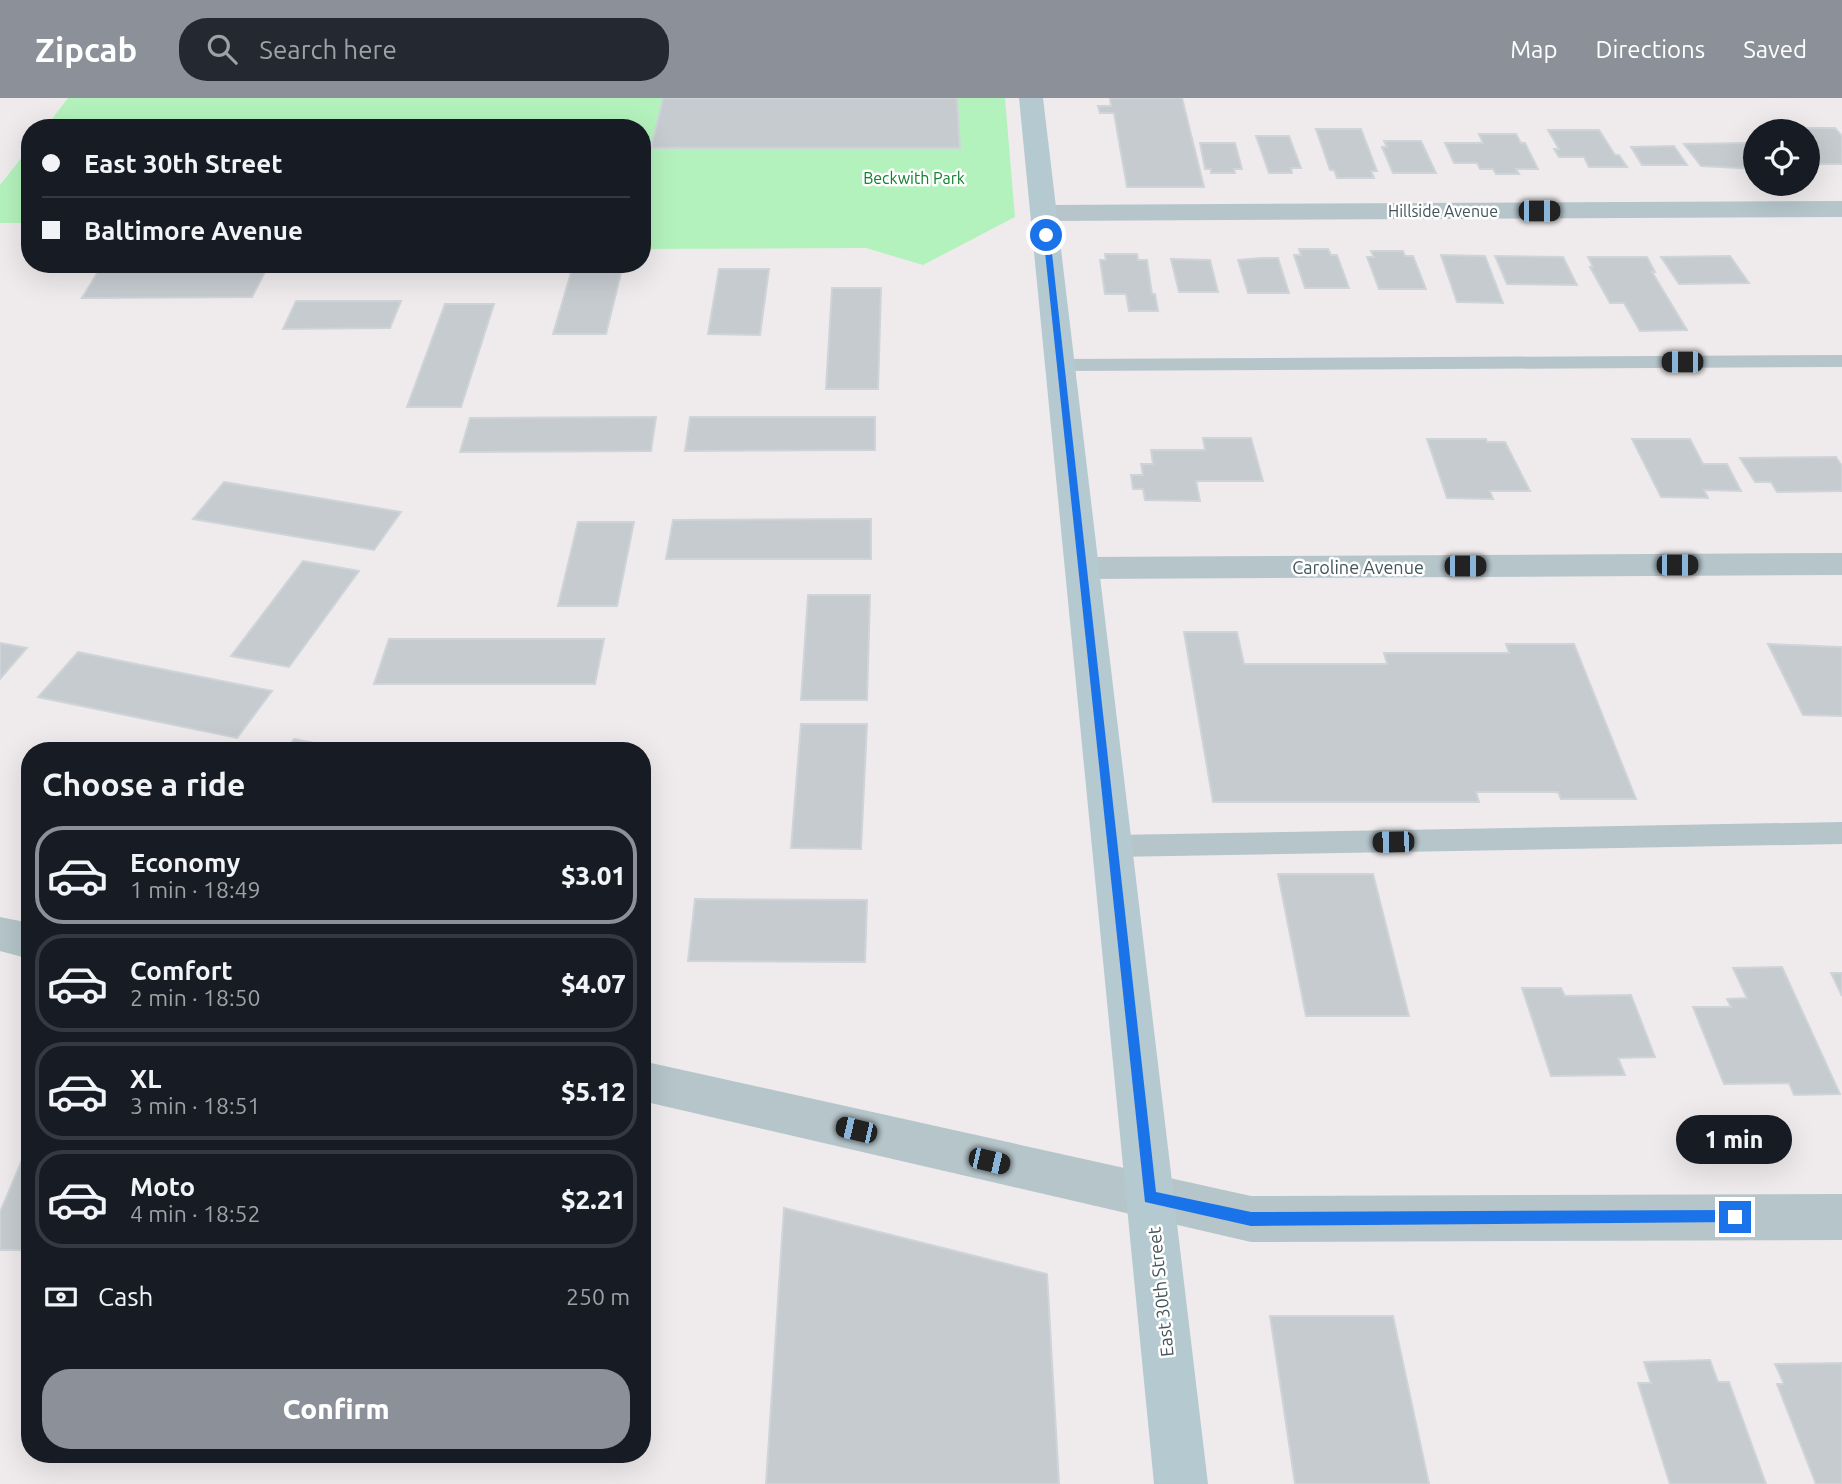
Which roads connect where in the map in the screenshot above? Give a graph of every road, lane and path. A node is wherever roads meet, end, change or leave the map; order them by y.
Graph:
1 (1031, 98) edge
2 (1842, 209) edge
3 (1044, 213) junction
4 (1842, 361) edge
5 (1060, 365) junction
6 (1842, 564) edge
7 (1084, 568) junction
8 (1842, 833) edge
9 (1113, 846) junction
10 (0, 934) edge
11 (21, 939) edge
12 (651, 1084) edge
13 (1150, 1198) junction
14 (1842, 1217) edge
15 (1181, 1484) edge

1 - 3 main road, East 30th Street
2 - 3 street, Hillside Avenue
3 - 5 main road, East 30th Street
4 - 5 lane
5 - 7 main road, East 30th Street
6 - 7 street, Caroline Avenue
7 - 9 main road, East 30th Street
8 - 9 lane
9 - 13 main road, East 30th Street
10 - 11 street
12 - 13 street
13 - 14 street
13 - 15 main road, East 30th Street

